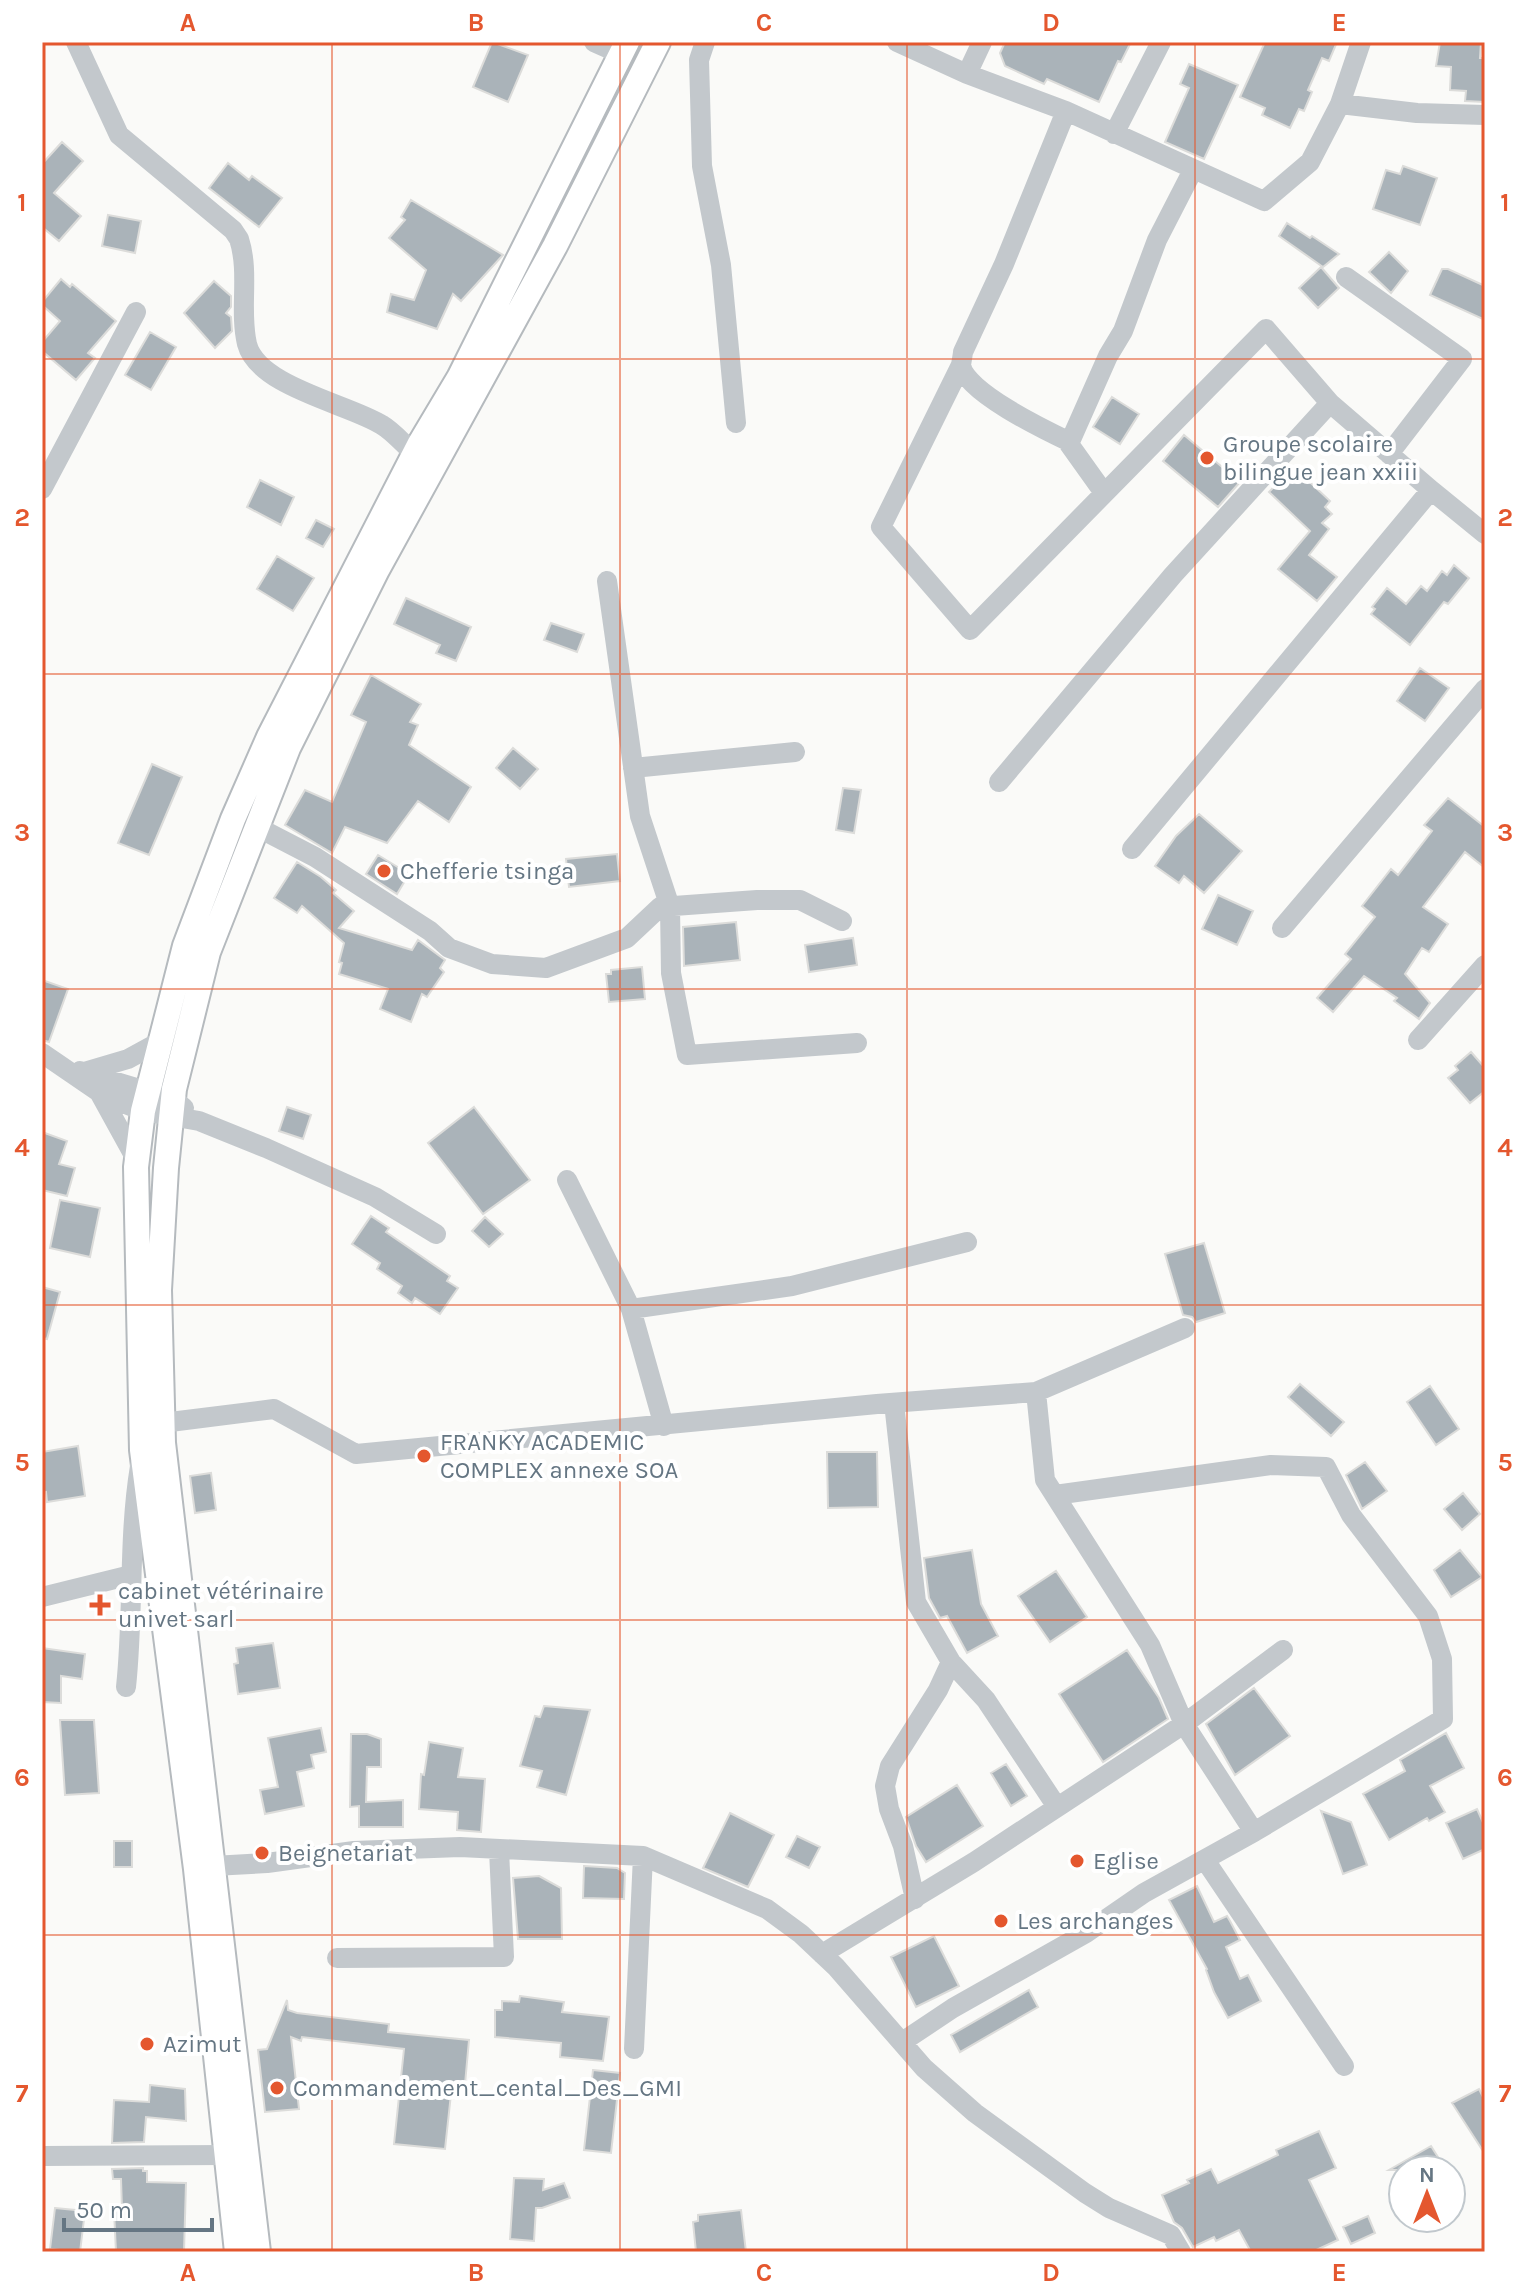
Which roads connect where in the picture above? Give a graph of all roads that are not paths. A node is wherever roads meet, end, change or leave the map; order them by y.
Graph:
1 (76, 42) edge
2 (594, 42) edge
3 (658, 42) edge
4 (705, 42) edge
5 (897, 42) edge
6 (982, 42) edge
7 (1161, 42) edge
8 (1361, 42) edge
9 (624, 48) edge
10 (967, 74) junction
11 (1340, 104) junction
12 (1066, 111) junction
13 (1485, 115) edge
14 (1114, 134) junction
15 (1193, 170) junction
16 (1346, 277) dead end
17 (136, 312) dead end
18 (961, 365) junction
19 (1330, 403) junction
20 (736, 423) dead end
21 (1070, 442) junction
22 (415, 454) junction
23 (1389, 454) junction
24 (42, 489) edge
25 (1431, 490) junction
26 (1104, 493) junction
27 (1485, 534) edge
28 (607, 581) dead end
29 (1485, 689) edge
30 (795, 752) dead end
31 (633, 768) junction
32 (999, 782) dead end
33 (257, 827) junction
34 (1132, 849) dead end
35 (670, 907) junction
36 (842, 921) dead end
37 (1282, 928) dead end
38 (1485, 965) edge
39 (1418, 1040) dead end
40 (161, 1041) junction
41 (857, 1043) dead end
42 (42, 1053) edge
43 (76, 1070) junction
44 (99, 1092) junction
45 (145, 1101) junction
46 (172, 1108) junction
47 (137, 1161) junction
48 (567, 1180) dead end
49 (436, 1234) dead end
50 (967, 1242) dead end
51 (631, 1309) junction
52 (1185, 1328) dead end
53 (1036, 1392) junction
54 (894, 1403) junction
55 (162, 1423) junction
56 (664, 1426) junction
57 (142, 1450) junction
58 (1055, 1495) junction
59 (131, 1575) junction
60 (42, 1597) edge
61 (1283, 1650) dead end
62 (951, 1662) junction
63 (126, 1687) dead end
64 (1184, 1724) junction
65 (1057, 1807) junction
66 (1254, 1832) junction
67 (499, 1850) junction
68 (643, 1856) junction
69 (1205, 1860) junction
70 (213, 1866) junction
71 (915, 1899) junction
72 (822, 1954) junction
73 (337, 1958) dead end
74 (902, 2042) junction
75 (634, 2049) dead end
76 (1344, 2066) dead end
77 (226, 2155) junction
78 (42, 2156) edge
79 (237, 2252) edge
80 (258, 2252) edge
81 (1181, 2252) edge

1 - 22 street
2 - 9 street
3 - 33 main road
4 - 20 street
5 - 10 street
6 - 10 street
7 - 14 street
8 - 11 street
9 - 22 main road
10 - 12 street
11 - 13 street
11 - 15 street
12 - 14 street
12 - 18 street
14 - 15 street
15 - 21 street
16 - 23 street
17 - 24 street
18 - 21 street
18 - 26 street
19 - 23 street
19 - 26 street
19 - 32 street
21 - 26 street
22 - 40 main road
23 - 25 street
25 - 27 street
25 - 34 street
28 - 31 street
29 - 37 street
30 - 31 street
31 - 35 street
33 - 35 street
33 - 46 main road
35 - 36 street
35 - 41 street
38 - 39 street
40 - 43 street
40 - 45 main road
42 - 43 street
43 - 44 street
43 - 45 street
44 - 45 street
44 - 47 street
45 - 46 street
45 - 47 main road
46 - 49 street
46 - 55 main road
47 - 57 main road
48 - 51 street
50 - 51 street
51 - 56 street
52 - 53 street
53 - 54 street
53 - 58 street
54 - 56 street
54 - 62 street
55 - 56 street
55 - 70 main road
57 - 59 street
57 - 77 main road
58 - 64 street
58 - 66 street
59 - 60 street
59 - 63 street
61 - 64 street
62 - 65 street
62 - 71 street
64 - 65 street
64 - 66 street
65 - 71 street
66 - 69 street
67 - 68 street
67 - 70 street
67 - 73 street
68 - 72 street
68 - 75 street
69 - 74 street
69 - 76 street
70 - 80 main road
71 - 72 street
72 - 74 street
74 - 81 street
77 - 78 street
77 - 79 main road

